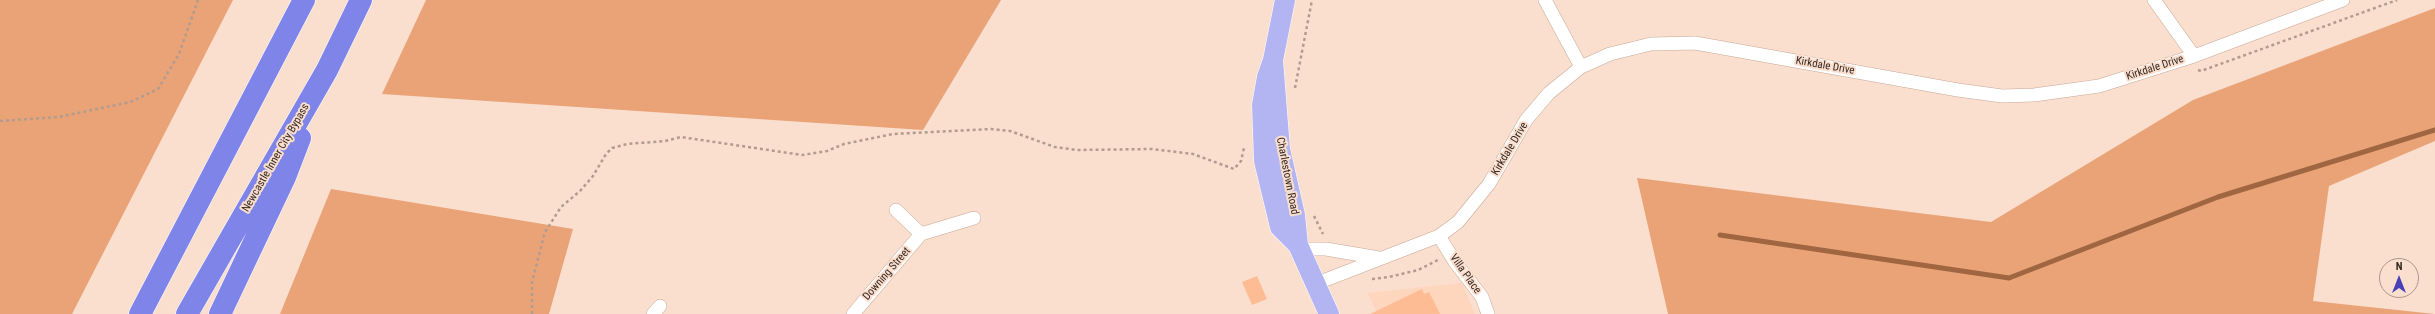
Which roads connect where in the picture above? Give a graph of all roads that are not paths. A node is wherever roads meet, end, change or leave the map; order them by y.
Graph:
1 (304, 0) edge
2 (361, 0) edge
3 (1285, 0) edge
4 (1545, 0) edge
5 (2154, 0) edge
6 (2343, 0) edge
7 (2193, 62) junction
8 (1581, 67) junction
9 (326, 70) junction
10 (896, 210) dead end
11 (974, 218) dead end
12 (186, 229) junction
13 (921, 234) junction
14 (1439, 236) junction
15 (1299, 247) junction
16 (1381, 259) junction
17 (1316, 284) junction
18 (123, 314) edge
19 (140, 314) edge
20 (187, 314) edge
21 (220, 314) edge
22 (853, 314) edge
23 (1329, 314) edge
24 (1488, 314) edge

1 - 12 highway
2 - 9 highway, Newcastle Inner City Bypass
3 - 15 main road, Charlestown Road
4 - 8 street
5 - 7 street
6 - 7 street, Kirkdale Drive
7 - 8 street, Kirkdale Drive
8 - 14 street, Kirkdale Drive
9 - 20 highway, Newcastle Inner City Bypass
9 - 21 highway
10 - 13 street
11 - 13 street
12 - 18 highway
12 - 19 highway
13 - 22 street, Downing Street
14 - 16 street, Kirkdale Drive
14 - 24 street, Villa Place
15 - 16 street
15 - 17 main road, Charlestown Road
16 - 17 street, Kirkdale Drive
17 - 23 main road, Charlestown Road

